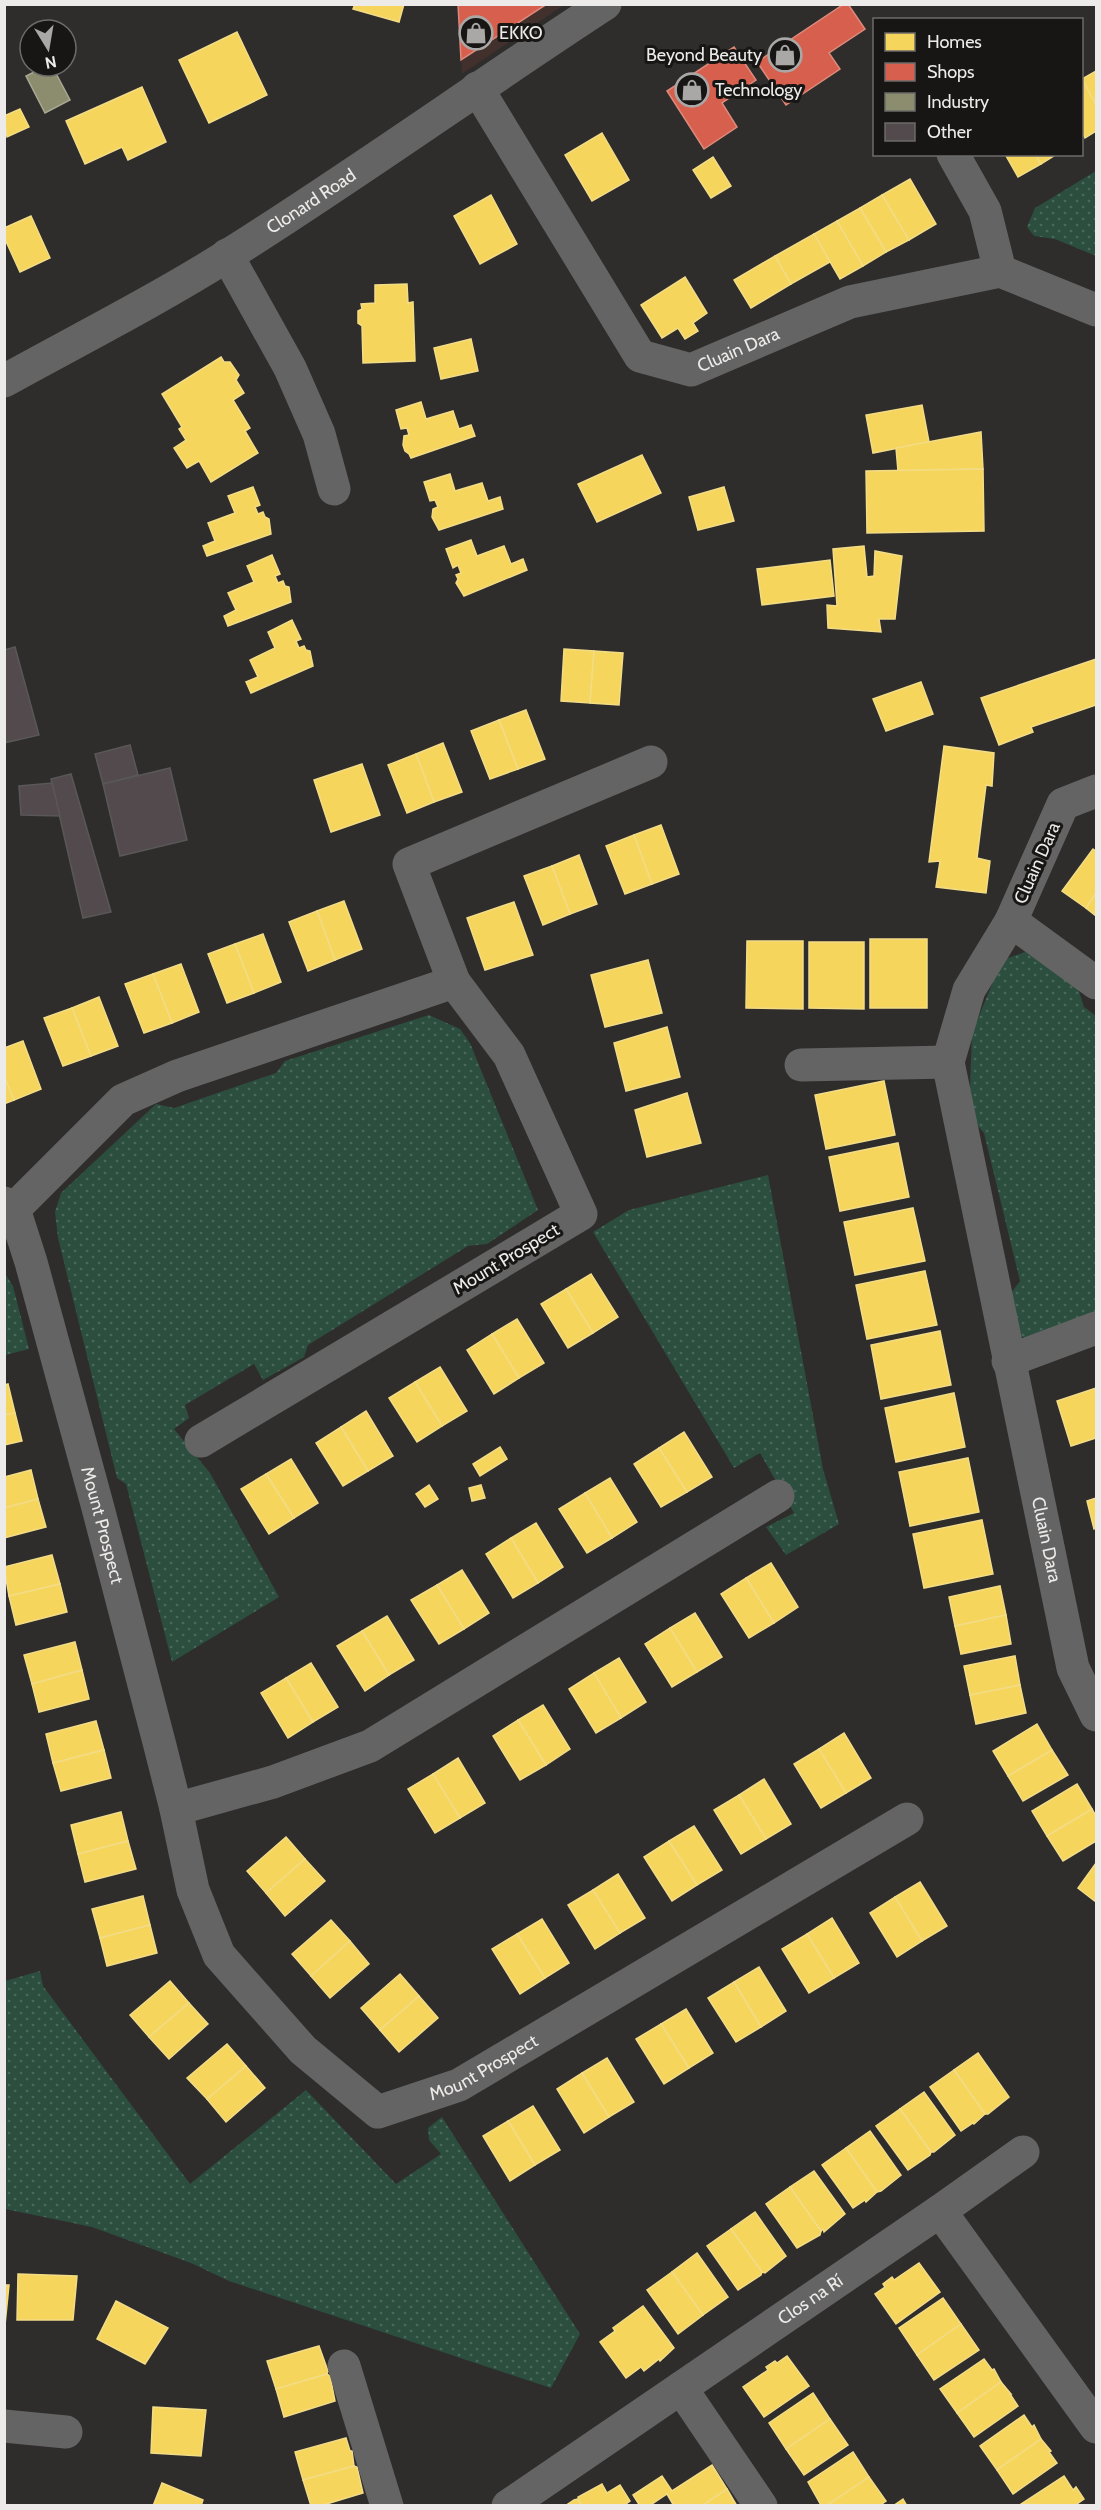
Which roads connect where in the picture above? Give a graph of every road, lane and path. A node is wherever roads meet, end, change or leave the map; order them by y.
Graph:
1 (605, 4) edge
2 (477, 88) junction
3 (954, 156) edge
4 (228, 255) junction
5 (1000, 271) junction
6 (1096, 310) edge
7 (4, 381) edge
8 (334, 489) dead end
9 (651, 762) dead end
10 (1096, 791) edge
11 (1011, 921) junction
12 (454, 982) junction
13 (1096, 983) edge
14 (948, 1062) junction
15 (801, 1065) dead end
16 (9, 1206) edge
17 (1096, 1328) edge
18 (1008, 1361) junction
19 (201, 1441) dead end
20 (777, 1496) dead end
21 (1096, 1715) edge
22 (176, 1809) junction
23 (907, 1819) dead end
24 (1023, 2152) dead end
25 (940, 2211) junction
26 (344, 2366) dead end
27 (681, 2388) junction
28 (4, 2426) edge
29 (1096, 2427) edge
30 (66, 2432) dead end
31 (387, 2505) edge
32 (508, 2505) edge
33 (761, 2505) edge

1 - 2 street, Clonard Road
2 - 4 street, Clonard Road
2 - 5 street, Cluain Dara
3 - 5 street
4 - 7 street, Clonard Road
4 - 8 street
5 - 6 street
9 - 12 street, Mount Prospect
10 - 11 street, Cluain Dara
11 - 13 street, Cluain Dara
11 - 14 street, Cluain Dara
12 - 16 street, Mount Prospect
12 - 19 street, Mount Prospect
14 - 15 street
14 - 18 street, Cluain Dara
16 - 22 street, Mount Prospect
17 - 18 street
18 - 21 street, Cluain Dara
20 - 22 street
22 - 23 street, Mount Prospect
24 - 25 street, Clos na Rí
25 - 27 street, Clos na Rí
25 - 29 street
26 - 31 street
27 - 32 street, Clos na Rí
27 - 33 street
28 - 30 street

